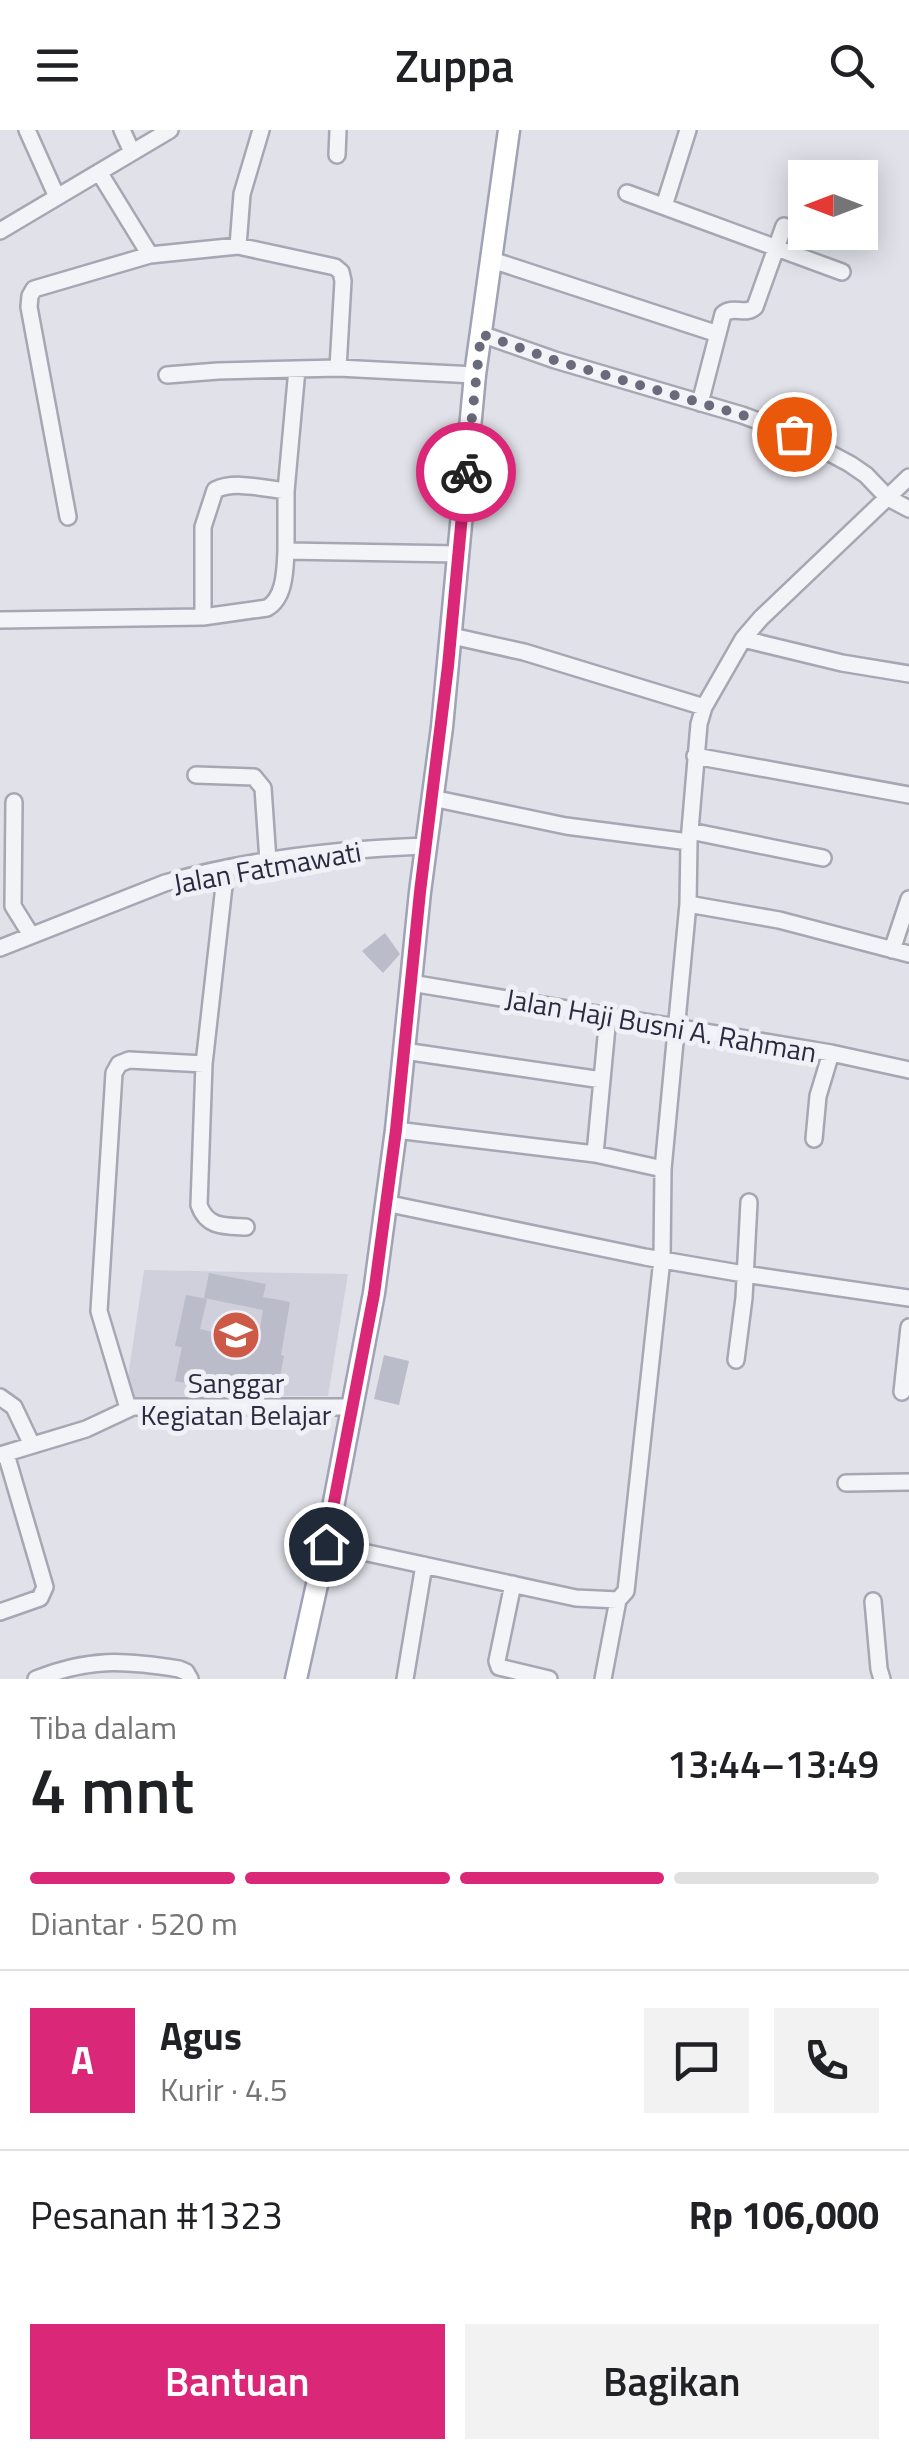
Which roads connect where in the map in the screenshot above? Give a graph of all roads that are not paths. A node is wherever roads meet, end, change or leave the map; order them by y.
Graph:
1 (27, 130) edge
2 (122, 130) edge
3 (170, 130) edge
4 (260, 130) edge
5 (338, 130) edge
6 (509, 130) edge
7 (688, 130) edge
8 (132, 152) junction
9 (337, 155) dead end
10 (99, 172) junction
11 (628, 193) dead end
12 (58, 197) junction
13 (664, 206) junction
14 (784, 226) dead end
15 (0, 231) edge
16 (238, 246) junction
17 (776, 248) junction
18 (150, 255) junction
19 (492, 260) junction
20 (842, 272) dead end
21 (481, 334) junction
22 (718, 334) junction
23 (338, 368) junction
24 (297, 369) junction
25 (475, 375) junction
26 (167, 376) dead end
27 (700, 404) junction
28 (909, 477) edge
29 (286, 491) junction
30 (888, 498) junction
31 (909, 509) edge
32 (68, 516) dead end
33 (286, 552) junction
34 (458, 554) junction
35 (203, 616) junction
36 (0, 620) edge
37 (452, 636) junction
38 (743, 639) junction
39 (909, 674) edge
40 (704, 706) junction
41 (695, 756) junction
42 (196, 775) dead end
43 (909, 795) edge
44 (432, 798) junction
45 (14, 802) dead end
46 (690, 837) junction
47 (426, 846) junction
48 (823, 858) dead end
49 (268, 860) junction
50 (226, 868) junction
51 (909, 900) edge
52 (688, 904) junction
53 (31, 935) junction
54 (0, 948) edge
55 (892, 950) junction
56 (909, 954) edge
57 (411, 983) junction
58 (608, 1016) junction
59 (675, 1027) junction
60 (404, 1051) junction
61 (831, 1053) junction
62 (204, 1064) junction
63 (909, 1070) edge
64 (602, 1080) junction
65 (396, 1130) junction
66 (814, 1140) dead end
67 (594, 1154) junction
68 (663, 1169) junction
69 (748, 1202) dead end
70 (385, 1203) junction
71 (246, 1227) dead end
72 (662, 1260) junction
73 (744, 1274) junction
74 (909, 1298) edge
75 (909, 1327) edge
76 (736, 1360) dead end
77 (902, 1392) dead end
78 (0, 1397) edge
79 (352, 1407) junction
80 (128, 1408) junction
81 (32, 1445) junction
82 (3, 1454) edge
83 (846, 1482) dead end
84 (909, 1482) edge
85 (326, 1544) junction
86 (424, 1565) junction
87 (513, 1584) junction
88 (618, 1600) junction
89 (873, 1601) dead end
90 (0, 1612) edge
91 (127, 1671) edge
92 (881, 1674) edge
93 (57, 1675) edge
94 (36, 1679) edge
95 (190, 1679) edge
96 (296, 1679) edge
97 (405, 1679) edge
98 (549, 1679) edge
99 (603, 1679) edge

1 - 12 street
2 - 8 street
3 - 8 street
4 - 16 street
5 - 9 street
6 - 19 main road
7 - 13 street
8 - 10 street
10 - 12 street
10 - 18 street
11 - 13 street
12 - 15 street
13 - 17 street
14 - 17 street
16 - 18 street
16 - 23 street
17 - 20 street
17 - 22 street
18 - 32 street
19 - 21 main road
19 - 22 street
21 - 25 main road
21 - 27 street
22 - 27 street
23 - 24 street
23 - 25 street
24 - 26 street
24 - 29 street
25 - 34 main road
27 - 30 street
28 - 30 street
29 - 33 street
29 - 35 street
30 - 31 street
30 - 38 street
33 - 34 street
33 - 35 street
34 - 37 main road
35 - 36 street
37 - 40 street
37 - 44 main road
38 - 39 street
38 - 40 street
40 - 41 street
41 - 43 street
41 - 46 street
42 - 49 street
44 - 46 street
44 - 47 main road
45 - 53 street
46 - 48 street
46 - 52 street
47 - 49 street, Jalan Fatmawati
47 - 57 main road
49 - 50 street, Jalan Fatmawati
50 - 53 street, Jalan Fatmawati
50 - 62 street
51 - 55 street
52 - 55 street
52 - 59 street
53 - 54 street, Jalan Fatmawati
55 - 56 street
57 - 58 street, Jalan Haji Busni A. Rahman
57 - 60 main road
58 - 59 street, Jalan Haji Busni A. Rahman
58 - 64 street
59 - 61 street, Jalan Haji Busni A. Rahman
59 - 68 street
60 - 64 street
60 - 65 main road
61 - 63 street, Jalan Haji Busni A. Rahman
61 - 66 street
62 - 71 street
62 - 80 street
64 - 67 street
65 - 67 street
65 - 70 main road
67 - 68 street
68 - 72 street
69 - 73 street
70 - 72 street
70 - 79 main road
72 - 73 street
72 - 88 street
73 - 74 street
73 - 76 street
75 - 77 street
78 - 81 street
79 - 80 street
79 - 85 main road
80 - 81 street
81 - 82 street
82 - 90 street
83 - 84 street
85 - 86 street
85 - 96 main road
86 - 87 street
86 - 97 street
87 - 88 street
87 - 98 street
88 - 99 street
89 - 92 street
91 - 93 street
91 - 95 street
93 - 94 street

